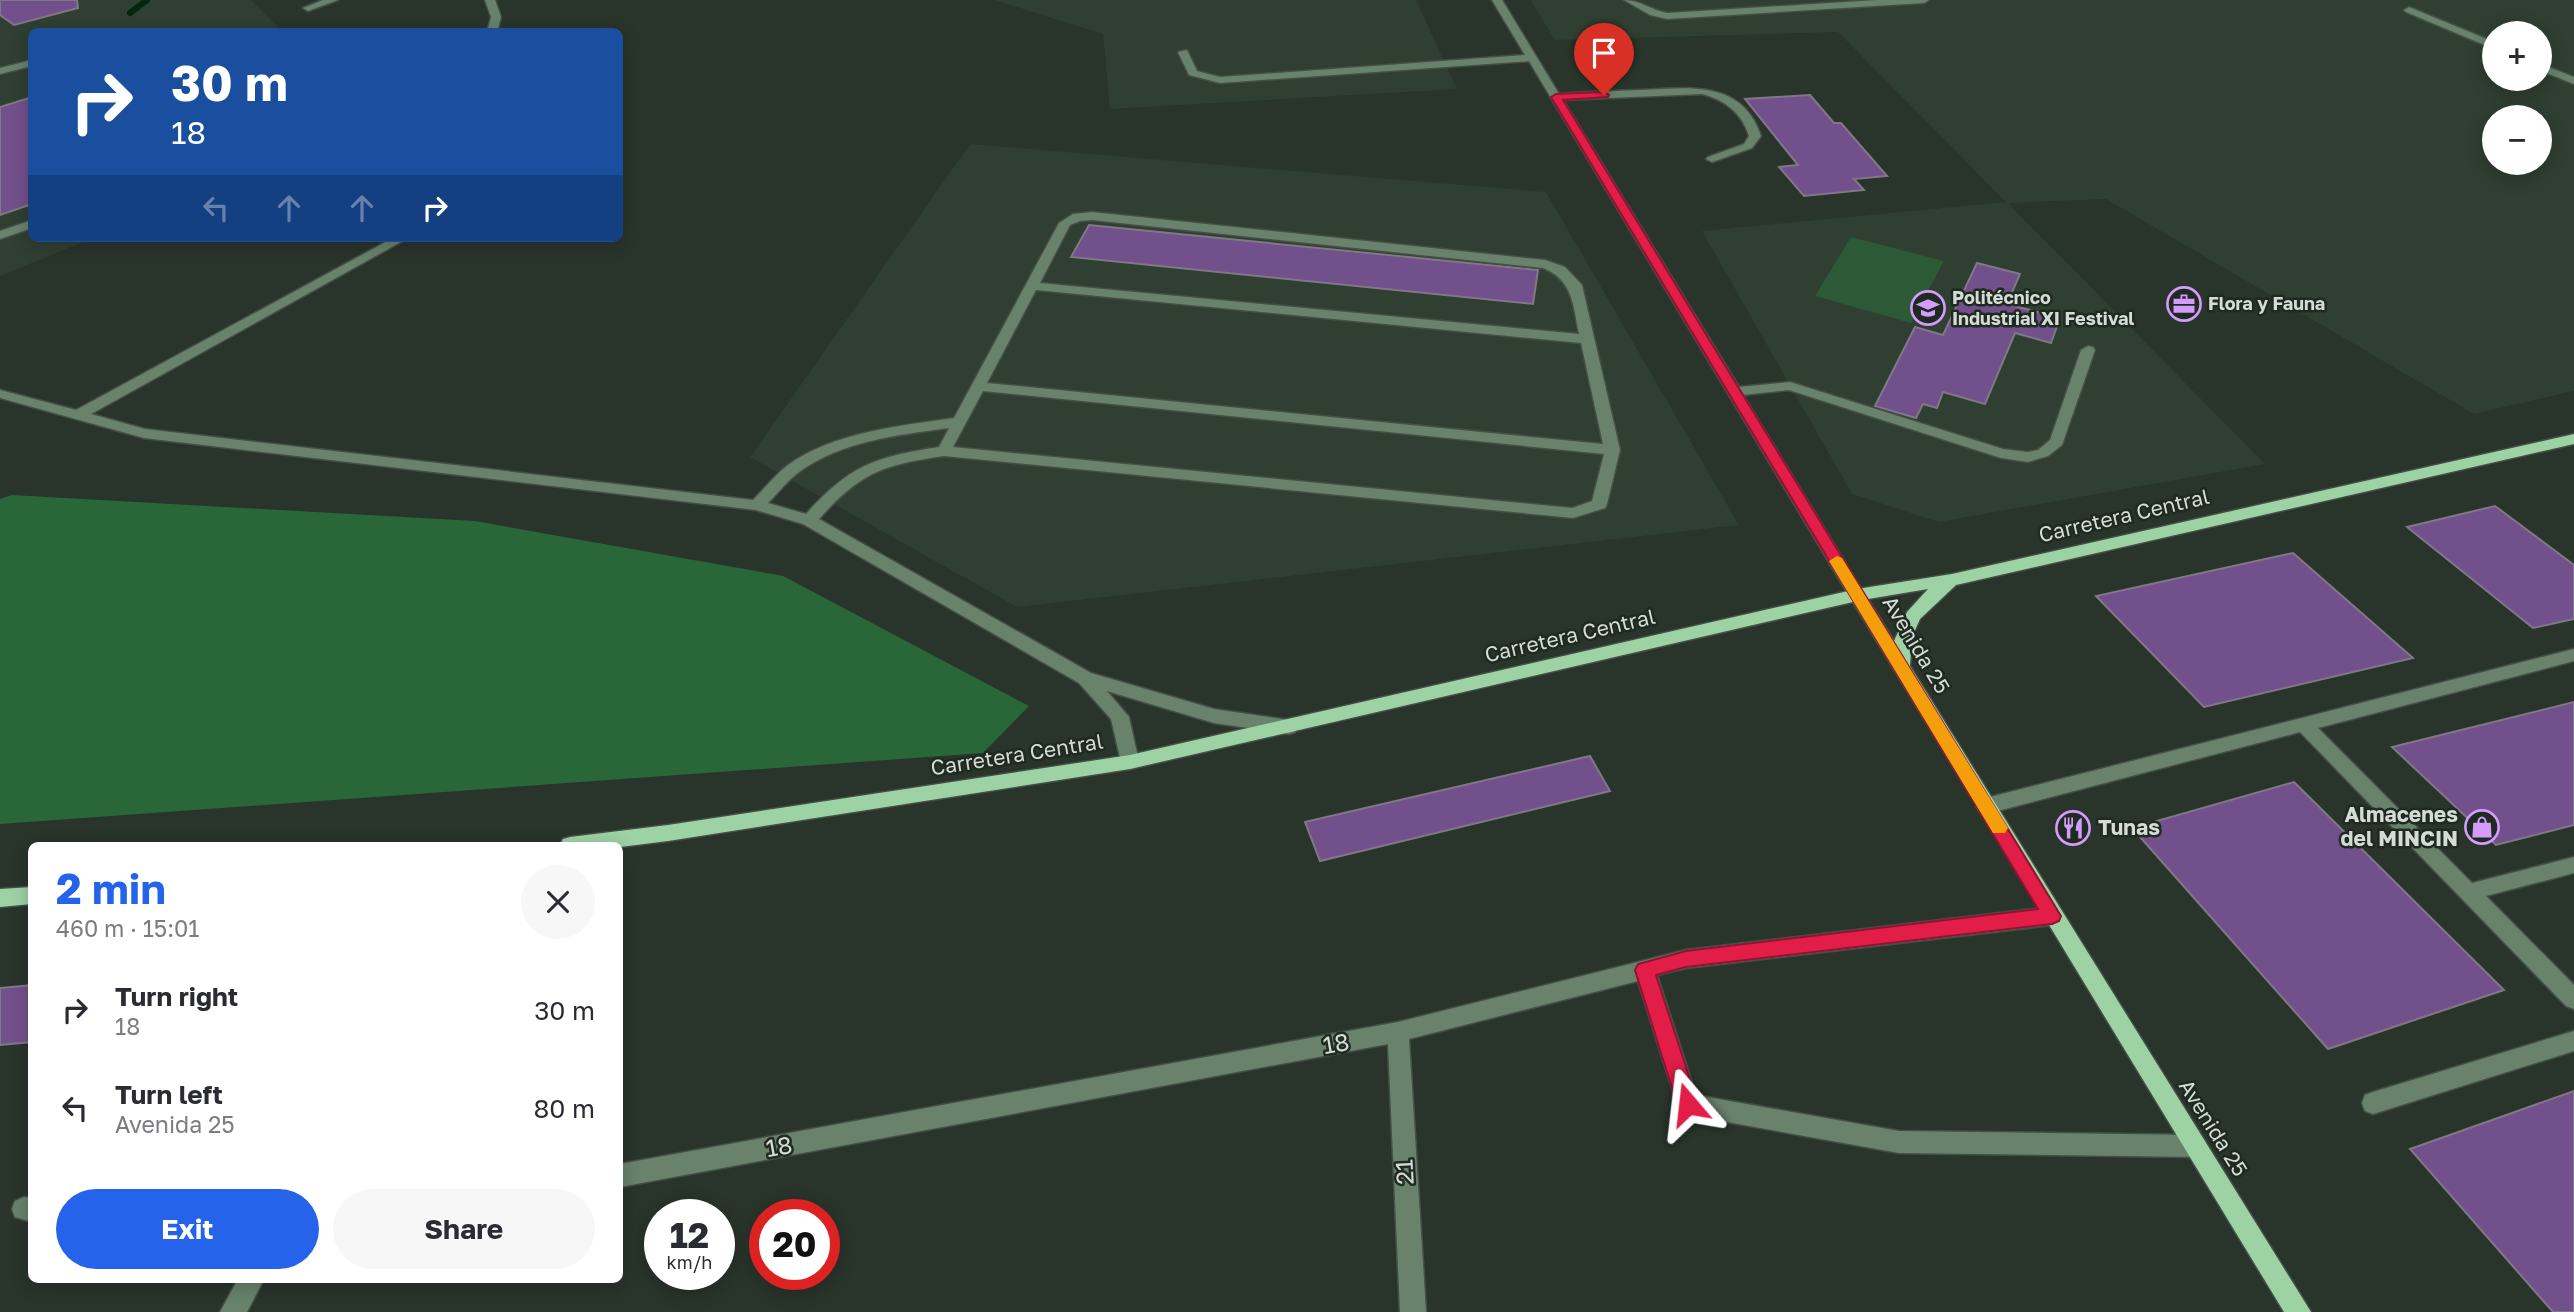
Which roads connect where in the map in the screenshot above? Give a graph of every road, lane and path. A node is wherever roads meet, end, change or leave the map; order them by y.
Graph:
1 (332, 0) edge
2 (490, 0) edge
3 (1497, 0) edge
4 (1629, 0) edge
5 (1924, 0) edge
6 (308, 8) dead end
7 (2409, 9) dead end
8 (493, 28) edge
9 (2482, 41) edge
10 (1183, 52) dead end
11 (1532, 58) junction
12 (28, 65) edge
13 (0, 71) edge
14 (2552, 72) edge
15 (2574, 81) edge
16 (1556, 97) junction
17 (1712, 159) dead end
18 (28, 225) edge
19 (0, 235) edge
20 (395, 242) edge
21 (1032, 285) junction
22 (1587, 339) junction
23 (2088, 350) dead end
24 (979, 386) junction
25 (1735, 392) junction
26 (0, 394) edge
27 (76, 416) junction
28 (960, 422) junction
29 (2574, 439) edge
30 (1612, 450) junction
31 (944, 451) junction
32 (757, 505) junction
33 (809, 520) junction
34 (1952, 580) junction
35 (1857, 595) junction
36 (2574, 655) edge
37 (1902, 668) junction
38 (1085, 678) junction
39 (2303, 724) junction
40 (1289, 727) junction
41 (1130, 762) junction
42 (1986, 806) junction
43 (594, 842) edge
44 (2574, 865) edge
45 (2469, 892) junction
46 (28, 895) edge
47 (0, 898) edge
48 (2052, 916) junction
49 (1645, 970) junction
50 (2574, 999) edge
51 (1398, 1032) junction
52 (2574, 1041) edge
53 (2373, 1103) dead end
54 (2195, 1146) junction
55 (623, 1175) edge
56 (250, 1283) edge
57 (233, 1312) edge
58 (1413, 1312) edge
59 (2298, 1312) edge

1 - 6 street
2 - 8 street
3 - 11 street, Avenida 25
4 - 5 street
7 - 9 street
10 - 11 street
11 - 16 street, Avenida 25
12 - 13 street
14 - 15 street
16 - 17 street
16 - 25 street, Avenida 25
18 - 19 street
20 - 27 street
21 - 22 street
21 - 22 street
21 - 24 street
22 - 30 street
23 - 25 street
24 - 28 street
24 - 30 street
25 - 35 street, Avenida 25
26 - 27 street
27 - 32 street
28 - 31 street
28 - 32 street
29 - 34 main road, Carretera Central
30 - 31 street
31 - 33 street
32 - 33 street
33 - 38 street
34 - 35 main road, Carretera Central
34 - 37 main road
35 - 37 main road, Avenida 25
35 - 40 main road, Carretera Central
36 - 39 street
37 - 42 main road, Avenida 25
38 - 40 street
38 - 41 street
39 - 42 street
39 - 45 street
40 - 41 main road, Carretera Central
41 - 43 main road, Carretera Central
42 - 48 main road, Avenida 25
44 - 45 street
45 - 50 street
46 - 47 main road
48 - 49 street, 18
48 - 54 main road, Avenida 25
49 - 51 street, 18
49 - 54 street
51 - 55 street, 18
51 - 58 street, 21
52 - 53 street
54 - 59 main road, Avenida 25
56 - 57 street

